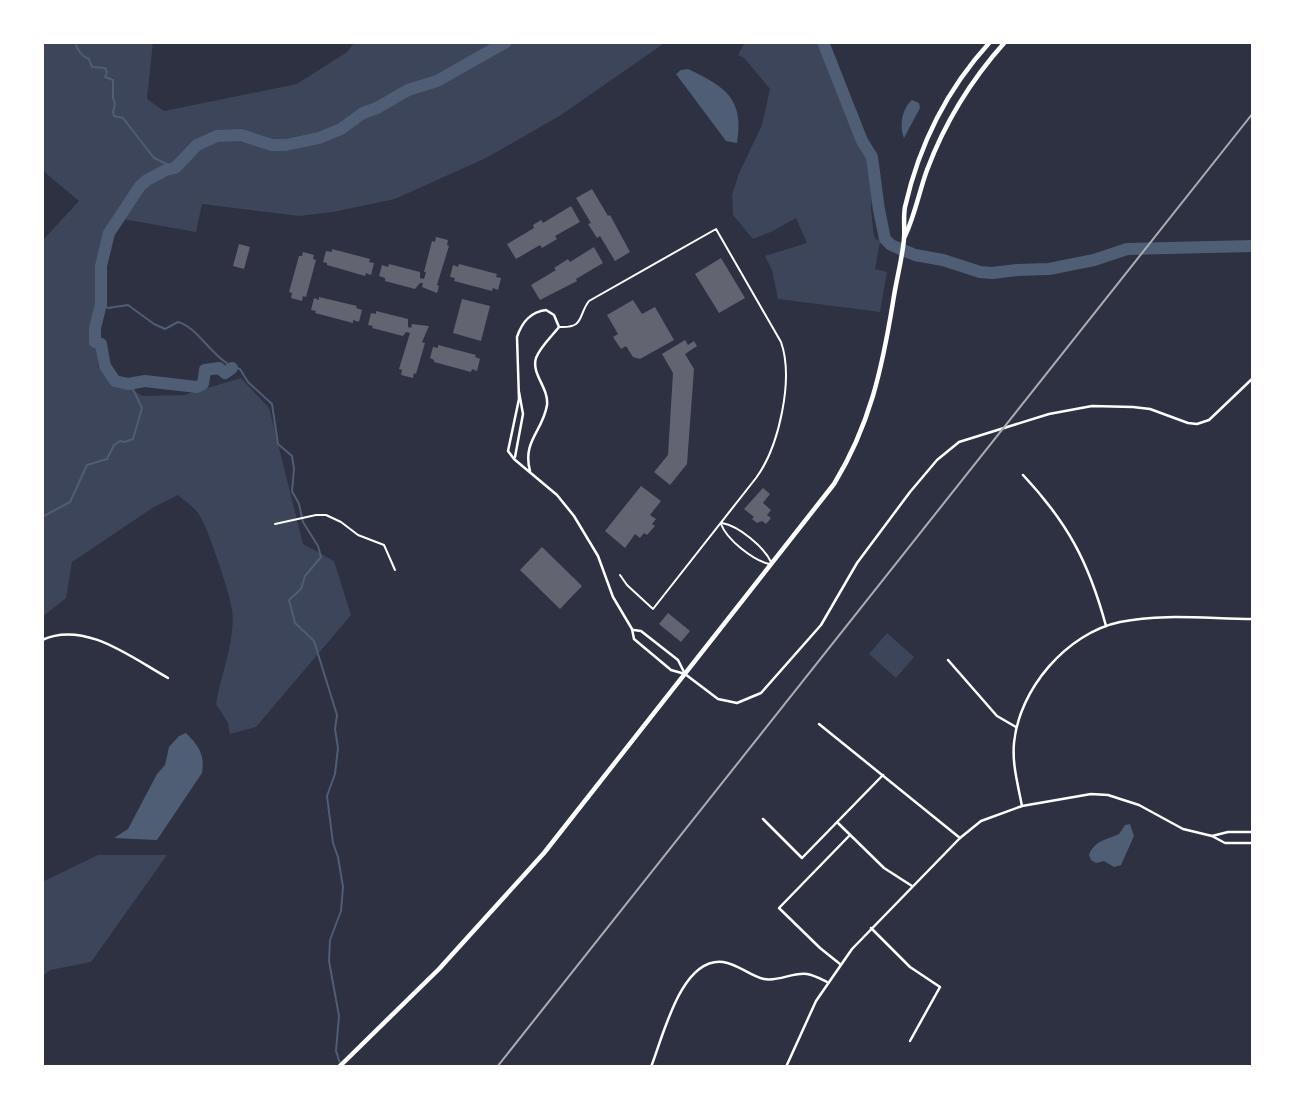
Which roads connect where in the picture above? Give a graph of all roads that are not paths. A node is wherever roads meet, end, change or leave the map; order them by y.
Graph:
1 (990, 42) edge
2 (1006, 42) edge
3 (904, 237) junction
4 (559, 327) junction
5 (1253, 378) edge
6 (518, 389) junction
7 (514, 459) junction
8 (530, 471) junction
9 (1023, 475) dead end
10 (721, 523) junction
11 (772, 565) junction
12 (620, 575) dead end
13 (1253, 619) edge
14 (1106, 626) junction
15 (632, 629) junction
16 (42, 640) edge
17 (653, 641) junction
18 (646, 650) junction
19 (948, 660) dead end
20 (685, 674) junction
21 (168, 678) dead end
22 (820, 724) dead end
23 (1016, 727) junction
24 (883, 775) junction
25 (1022, 806) junction
26 (763, 819) dead end
27 (837, 822) junction
28 (1253, 832) edge
29 (850, 835) junction
30 (1212, 836) junction
31 (960, 838) junction
32 (1253, 843) edge
33 (912, 886) junction
34 (871, 928) junction
35 (840, 964) junction
36 (827, 982) junction
37 (910, 1041) dead end
38 (339, 1067) edge
39 (651, 1067) edge
40 (786, 1067) edge

1 - 3 main road
2 - 3 main road
3 - 11 main road
4 - 6 street
4 - 8 street
4 - 10 lane
5 - 20 street
6 - 7 street
6 - 7 street
7 - 8 street
8 - 15 street
9 - 14 street
10 - 11 lane
10 - 11 lane
10 - 12 lane
11 - 20 main road
13 - 14 street
14 - 23 street
15 - 17 street
15 - 18 street
16 - 21 street
17 - 18 street
17 - 20 street
18 - 20 street
19 - 23 street
20 - 38 main road
22 - 24 street
23 - 25 street
24 - 27 street
24 - 31 street
25 - 30 street
25 - 31 street
26 - 27 street
27 - 29 street
28 - 30 street
29 - 33 street
29 - 35 street
30 - 32 street
31 - 33 street
33 - 34 street
34 - 35 street
34 - 37 street
35 - 36 street
36 - 39 street
36 - 40 street

